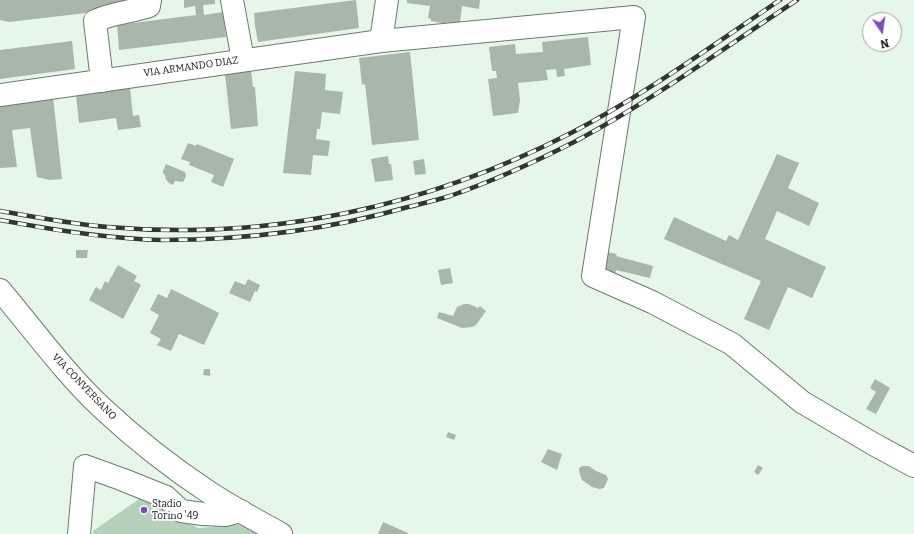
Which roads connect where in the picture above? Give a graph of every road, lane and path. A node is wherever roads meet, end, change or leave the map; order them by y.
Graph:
1 (150, 0) edge
2 (232, 0) edge
3 (387, 0) edge
4 (381, 41) junction
5 (243, 60) junction
6 (102, 81) junction
7 (0, 95) edge
8 (0, 290) edge
9 (914, 466) edge
10 (241, 511) junction
11 (79, 534) edge
12 (282, 534) edge

1 - 6 street
2 - 5 street
3 - 4 street
4 - 5 street, VIA ARMANDO DIAZ
4 - 9 street, VIA ARMANDO DIAZ
5 - 6 street, VIA ARMANDO DIAZ
6 - 7 street, VIA ARMANDO DIAZ
8 - 10 street, VIA CONVERSANO
10 - 11 street
10 - 12 street

